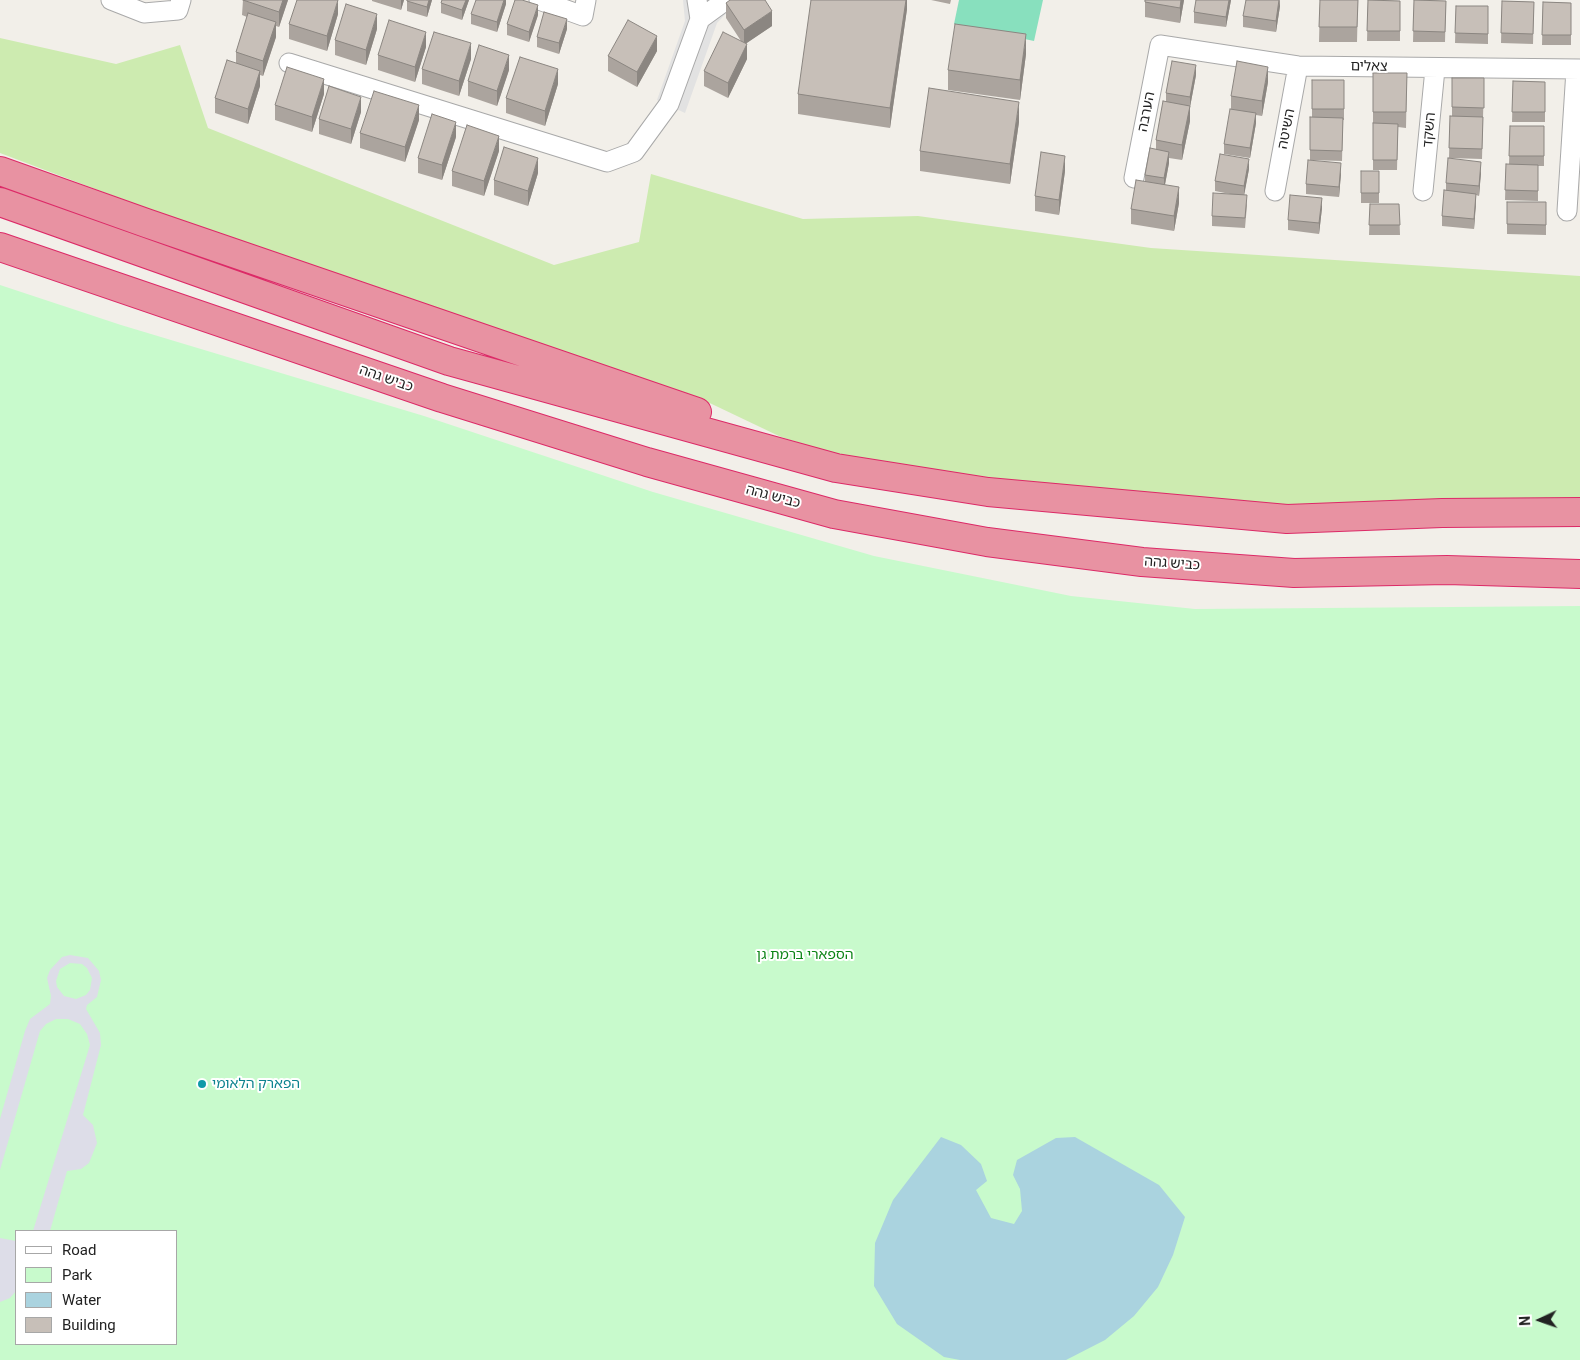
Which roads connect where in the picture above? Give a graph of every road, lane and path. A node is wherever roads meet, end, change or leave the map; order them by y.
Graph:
1 (111, 0) edge
2 (182, 0) edge
3 (539, 0) edge
4 (586, 0) edge
5 (697, 0) edge
6 (726, 0) edge
7 (700, 19) junction
8 (1160, 45) joint
9 (289, 63) dead end
10 (1298, 66) junction
11 (1435, 68) junction
12 (1578, 70) edge
13 (0, 170) edge
14 (1134, 178) dead end
15 (1275, 191) dead end
16 (1423, 191) dead end
17 (0, 202) edge
18 (1567, 212) dead end
19 (0, 247) edge
20 (774, 450) junction
21 (1580, 512) edge
22 (1580, 574) edge

1 - 2 street
3 - 4 street
5 - 7 street
6 - 7 street
7 - 9 street
8 - 10 street, צאלים
8 - 14 street, הערבה
10 - 11 street, צאלים
10 - 15 street, השיטה
11 - 12 street, צאלים
11 - 16 street, השקד
12 - 18 street
13 - 20 highway
17 - 20 highway
19 - 22 highway, כביש גהה
20 - 21 highway

